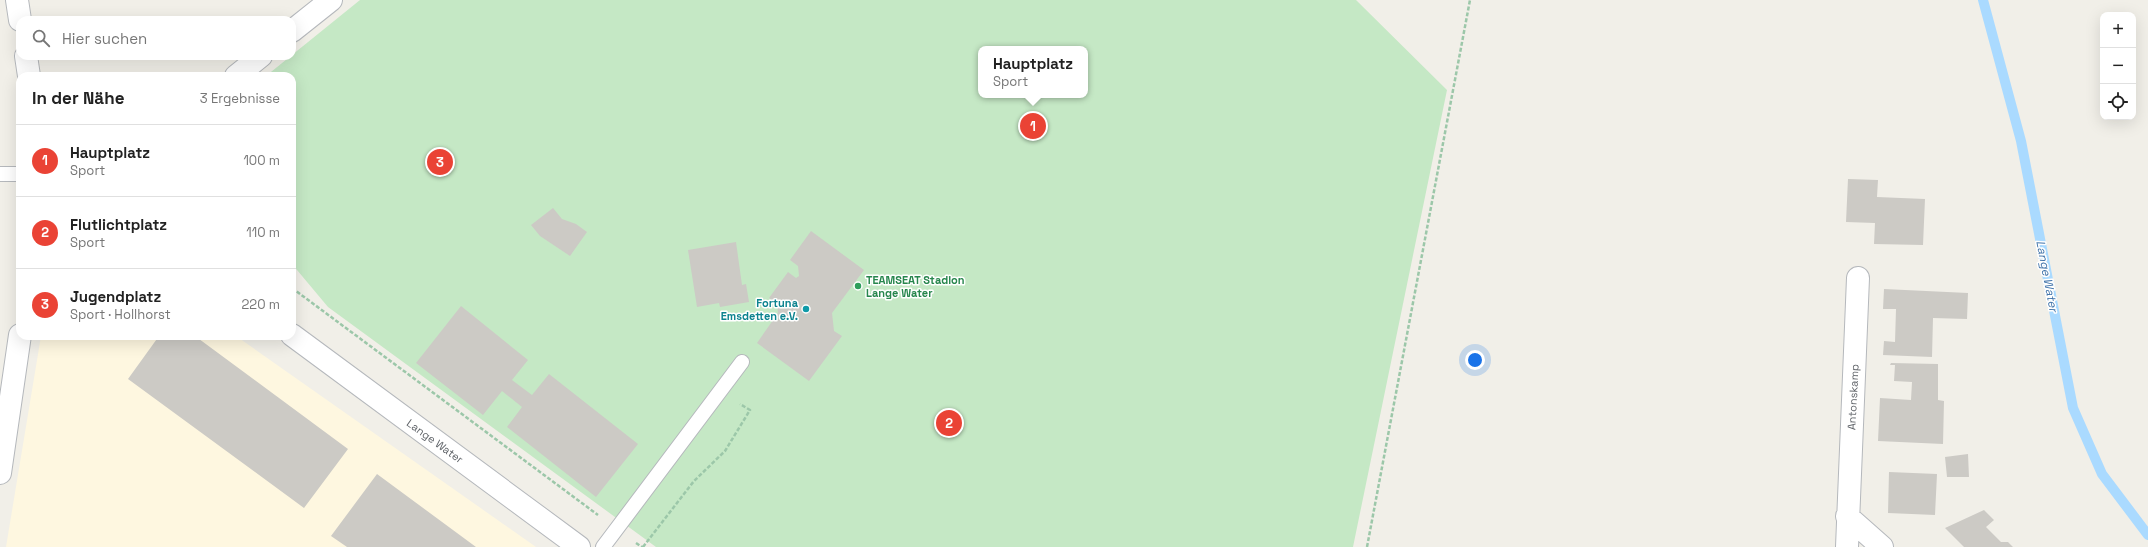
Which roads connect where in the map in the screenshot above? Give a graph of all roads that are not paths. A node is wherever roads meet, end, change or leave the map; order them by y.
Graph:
1 (17, 0) edge
2 (331, 0) edge
3 (19, 16) edge
4 (296, 28) edge
5 (27, 60) edge
6 (256, 60) edge
7 (28, 72) edge
8 (241, 72) edge
9 (0, 174) edge
10 (16, 174) edge
11 (1858, 278) dead end
12 (296, 338) edge
13 (19, 340) edge
14 (742, 362) dead end
15 (0, 473) edge
16 (1847, 516) junction
17 (579, 547) edge
18 (603, 547) edge
19 (1847, 547) edge
20 (1882, 547) edge

1 - 3 street
2 - 4 street
5 - 7 street
6 - 8 street
9 - 10 lane
11 - 16 street, Antonskamp
12 - 17 street, Lange Water
13 - 15 street
14 - 18 lane
16 - 19 street, Antonskamp
16 - 20 street

